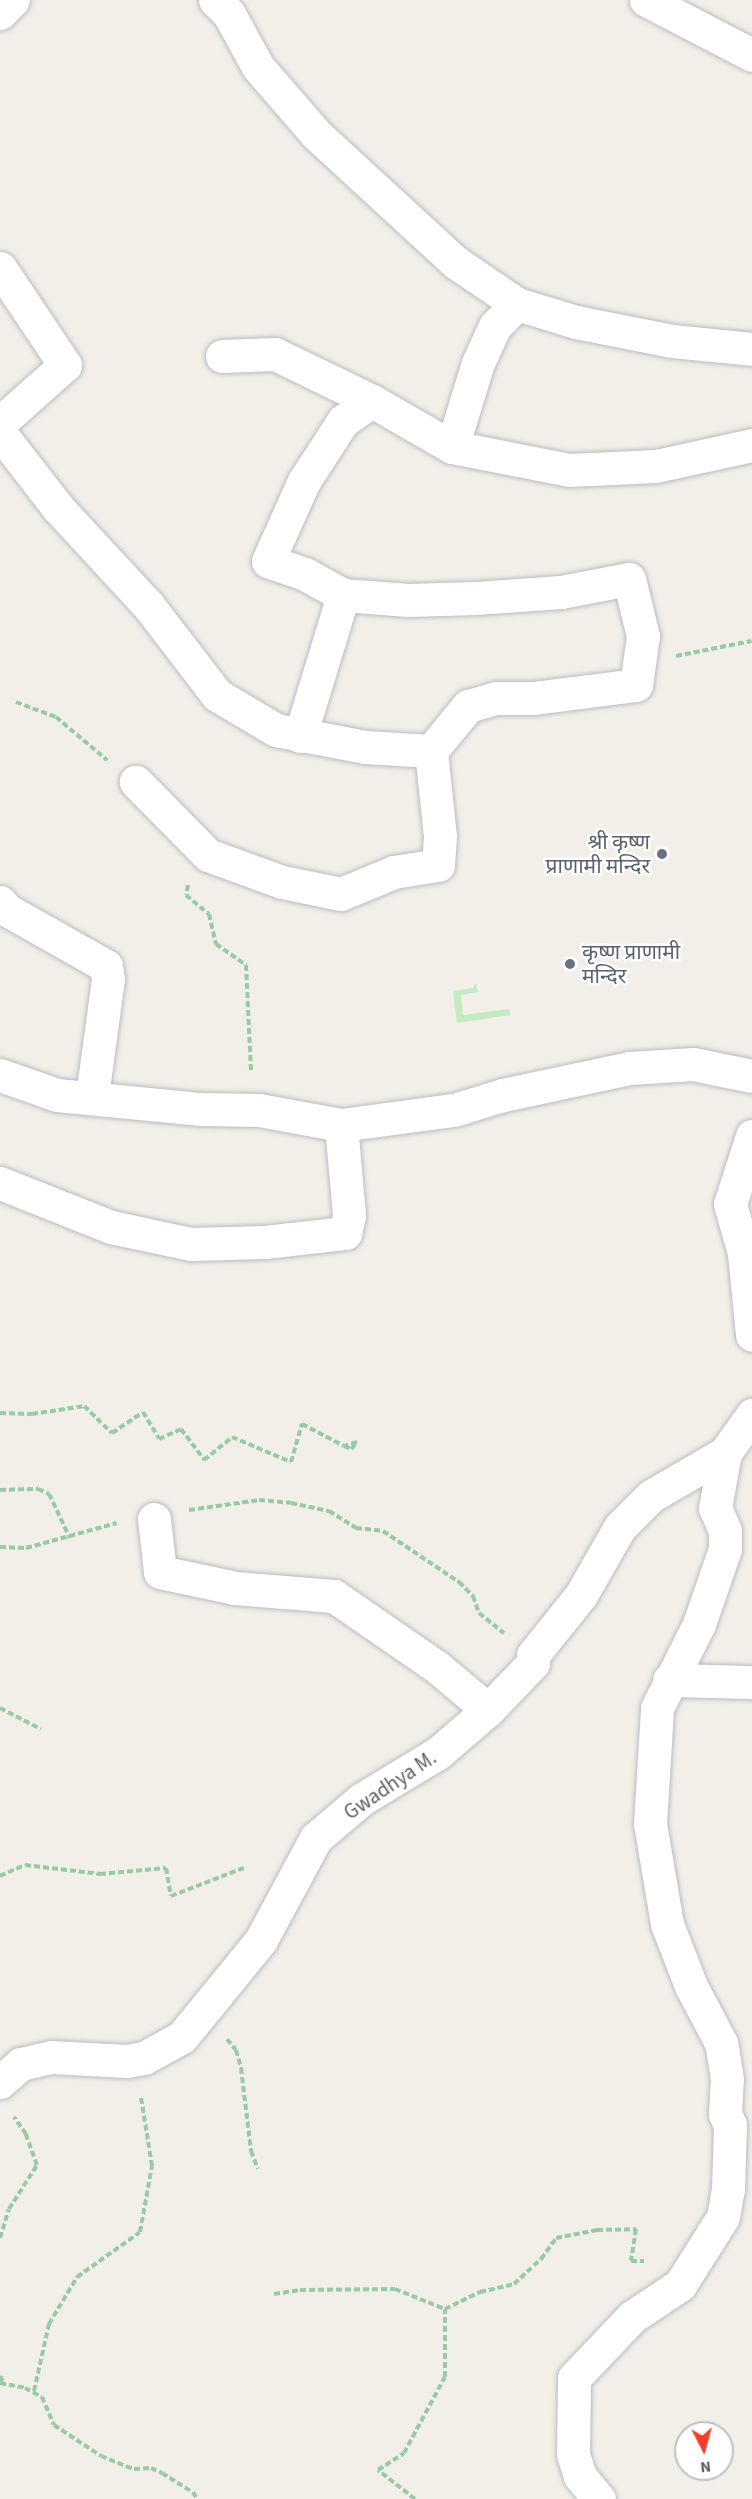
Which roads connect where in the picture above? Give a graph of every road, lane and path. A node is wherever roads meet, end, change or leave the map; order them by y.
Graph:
1 (13, 0) edge
2 (215, 0) edge
3 (646, 0) edge
4 (0, 13) edge
5 (752, 55) edge
6 (0, 268) edge
7 (517, 304) junction
8 (752, 349) edge
9 (222, 356) dead end
10 (372, 401) junction
11 (0, 423) edge
12 (0, 433) edge
13 (752, 445) edge
14 (452, 447) junction
15 (343, 595) junction
16 (752, 641) edge
17 (642, 662) junction
18 (16, 702) dead end
19 (300, 736) junction
20 (431, 751) junction
21 (136, 782) joint
22 (208, 855) junction
23 (0, 902) edge
24 (0, 1075) edge
25 (752, 1076) edge
26 (92, 1096) junction
27 (259, 1110) junction
28 (341, 1125) junction
29 (752, 1136) edge
30 (0, 1184) edge
31 (752, 1335) edge
32 (0, 1413) edge
33 (752, 1415) edge
34 (344, 1446) dead end
35 (725, 1453) junction
36 (0, 1490) edge
37 (154, 1519) junction
38 (70, 1538) junction
39 (0, 1547) edge
40 (533, 1655) junction
41 (669, 1680) junction
42 (752, 1682) edge
43 (0, 1708) edge
44 (489, 1710) junction
45 (41, 1729) dead end
46 (246, 1867) dead end
47 (0, 1876) edge
48 (207, 2008) junction
49 (144, 2058) junction
50 (10, 2073) edge
51 (258, 2169) dead end
52 (0, 2238) edge
53 (651, 2258) dead end
54 (274, 2294) dead end
55 (445, 2308) junction
56 (0, 2376) edge
57 (0, 2383) edge
58 (6, 2385) junction
59 (34, 2391) junction
60 (197, 2499) edge
61 (415, 2499) edge
62 (599, 2499) edge

1 - 4 street
2 - 7 street
3 - 5 street
6 - 11 street
7 - 8 street
7 - 14 street
9 - 10 street
10 - 14 street
10 - 15 street
12 - 19 street
13 - 14 street
15 - 17 street
15 - 19 street
16 - 17 path
17 - 20 street
18 - 21 path
19 - 20 street
20 - 22 street
21 - 22 street
22 - 27 path
23 - 26 street
24 - 26 street
25 - 28 street
26 - 27 street
27 - 28 street
28 - 30 street
29 - 31 street
32 - 34 path
33 - 35 street, Gwadhya M.
35 - 40 street, Gwadhya M.
35 - 41 street
36 - 38 path
37 - 38 path
37 - 40 path
37 - 44 street
38 - 39 path
40 - 44 street, Gwadhya M.
41 - 42 street
41 - 62 street
43 - 45 path
44 - 48 street, Gwadhya M.
46 - 47 path
48 - 49 street, Gwadhya M.
48 - 51 path
49 - 50 street, Gwadhya M.
49 - 59 path
50 - 52 path
53 - 55 path
54 - 55 path
55 - 61 path
56 - 58 path
57 - 58 path
58 - 59 path
59 - 60 path

